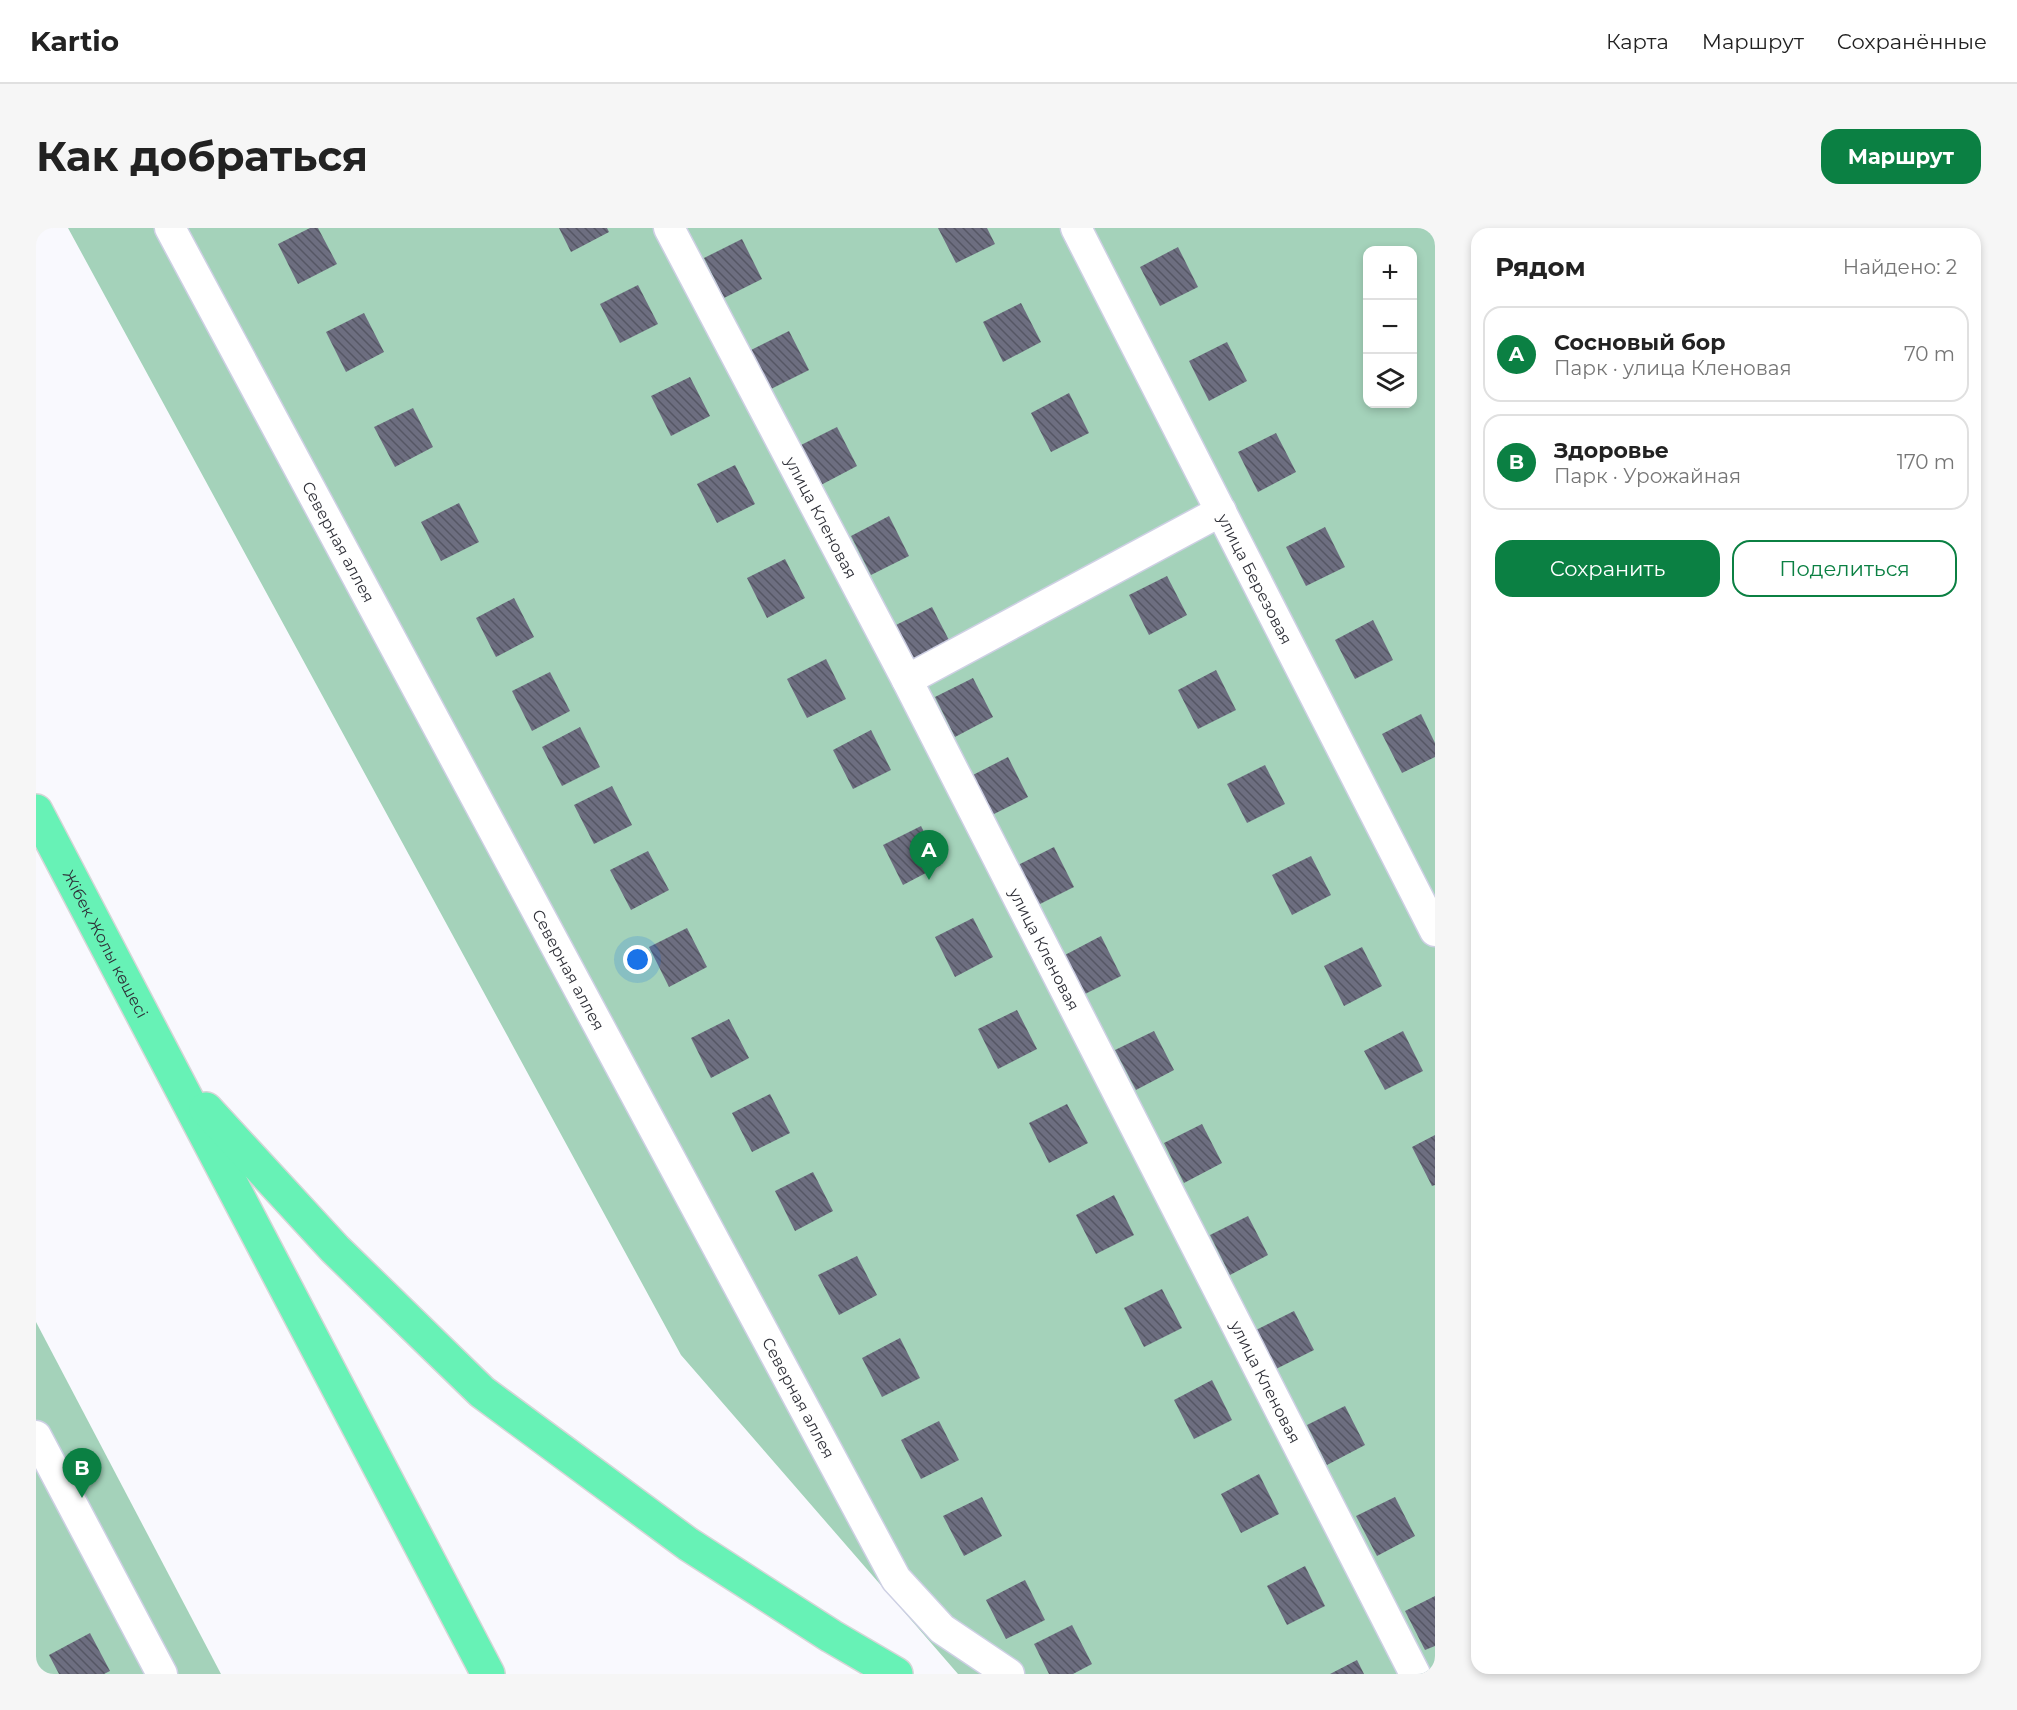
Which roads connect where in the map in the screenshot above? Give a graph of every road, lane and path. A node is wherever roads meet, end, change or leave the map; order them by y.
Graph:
1 (170, 228) edge
2 (669, 228) edge
3 (1076, 228) edge
4 (1221, 511) junction
5 (907, 680) junction
6 (36, 811) edge
7 (1435, 931) edge
8 (176, 1077) junction
9 (36, 1436) edge
10 (153, 1671) edge
11 (488, 1674) edge
12 (896, 1674) edge
13 (1009, 1674) edge
14 (1415, 1674) edge

1 - 13 street, Северная аллея
2 - 5 street, улица Кленовая
3 - 4 street, улица Березовая
4 - 5 street
4 - 7 street, улица Березовая
5 - 14 street, улица Кленовая
6 - 8 highway, Жібек Жолы көшесі
8 - 11 highway
8 - 12 highway
9 - 10 street

